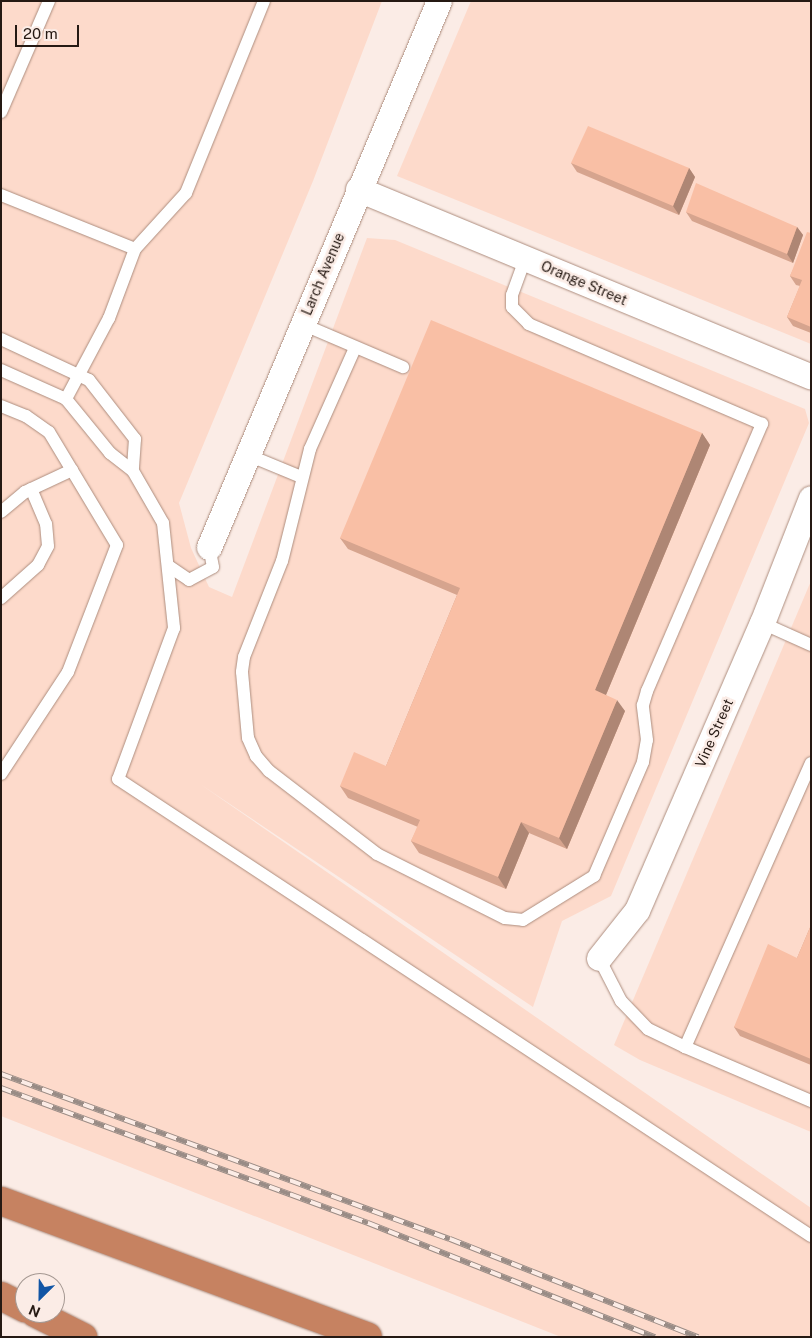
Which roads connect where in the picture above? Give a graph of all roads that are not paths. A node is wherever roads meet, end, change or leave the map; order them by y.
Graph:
1 (49, 1) edge
2 (264, 1) edge
3 (439, 1) edge
4 (1, 112) edge
5 (358, 189) junction
6 (1, 195) edge
7 (135, 249) junction
8 (525, 259) junction
9 (302, 324) junction
10 (1, 339) edge
11 (355, 348) junction
12 (403, 367) dead end
13 (1, 370) edge
14 (81, 376) junction
15 (811, 377) edge
16 (66, 399) junction
17 (1, 406) edge
18 (248, 455) junction
19 (72, 470) junction
20 (133, 471) junction
21 (301, 477) junction
22 (31, 489) junction
23 (811, 498) edge
24 (1, 512) edge
25 (209, 547) joint
26 (170, 566) junction
27 (1, 598) edge
28 (762, 623) junction
29 (811, 645) edge
30 (811, 763) edge
31 (1, 774) edge
32 (599, 958) joint
33 (685, 1047) junction
34 (811, 1101) edge
35 (1, 1201) edge
36 (811, 1236) edge
37 (1, 1296) edge
38 (15, 1303) edge
39 (55, 1323) edge
40 (83, 1337) edge
41 (368, 1337) edge

1 - 4 lane
2 - 7 lane
3 - 5 street, Larch Avenue
5 - 8 street, Orange Street
5 - 9 street, Larch Avenue
6 - 7 lane
7 - 14 lane
8 - 15 street, Orange Street
8 - 21 lane
9 - 11 lane
9 - 18 street, Larch Avenue
10 - 14 lane
11 - 12 lane
11 - 21 lane
13 - 16 lane
14 - 16 lane
14 - 20 lane
16 - 20 lane
17 - 19 lane
18 - 21 lane
18 - 25 street, Larch Avenue
19 - 22 lane
19 - 31 lane
20 - 26 lane
22 - 24 lane
22 - 27 lane
23 - 28 street, Vine Street
25 - 26 lane
26 - 36 lane
28 - 29 lane
28 - 32 street, Vine Street
30 - 33 lane
32 - 33 lane
33 - 34 lane
35 - 41 highway
37 - 38 highway
39 - 40 highway

